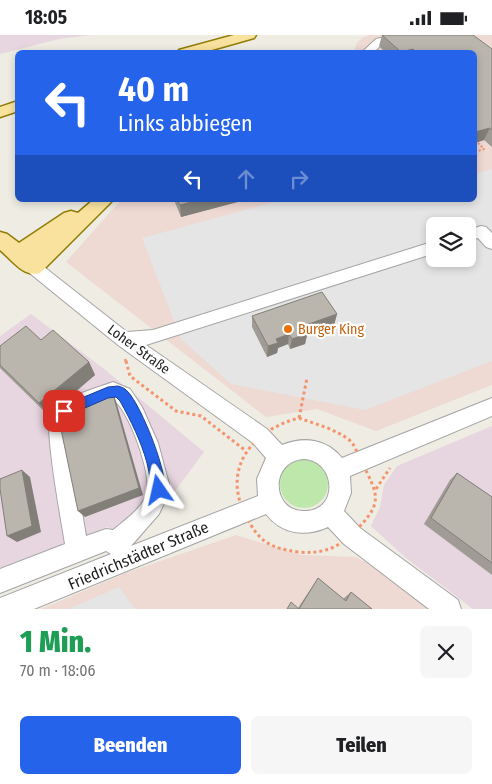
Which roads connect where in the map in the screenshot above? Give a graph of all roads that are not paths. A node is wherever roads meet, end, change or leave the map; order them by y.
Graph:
1 (250, 35) edge
2 (410, 35) edge
3 (193, 50) edge
4 (370, 50) edge
5 (15, 93) edge
6 (0, 96) edge
7 (15, 106) edge
8 (0, 112) edge
9 (15, 119) edge
10 (0, 121) edge
11 (91, 202) edge
12 (101, 202) edge
13 (476, 233) edge
14 (0, 239) edge
15 (492, 243) edge
16 (426, 250) edge
17 (26, 261) junction
18 (153, 337) junction
19 (124, 340) junction
20 (154, 361) junction
21 (492, 407) edge
22 (279, 457) junction
23 (337, 471) junction
24 (272, 501) junction
25 (330, 513) junction
26 (77, 551) junction
27 (120, 551) junction
28 (0, 581) edge
29 (4, 609) edge
30 (449, 609) edge

1 - 3 main road
2 - 4 street
5 - 6 main road
7 - 8 main road
9 - 10 main road
11 - 17 main road
12 - 17 main road
13 - 15 street
14 - 17 main road, Loher Straße
16 - 18 street
17 - 19 street, Loher Straße
18 - 19 street
18 - 20 street
19 - 20 street, Loher Straße
20 - 22 street, Loher Straße
21 - 23 street
22 - 23 street
22 - 24 street
23 - 25 street
24 - 25 street
24 - 27 street, Friedrichstädter Straße
25 - 30 street
26 - 27 street
26 - 27 street
26 - 28 street
27 - 29 street, Friedrichstädter Straße

